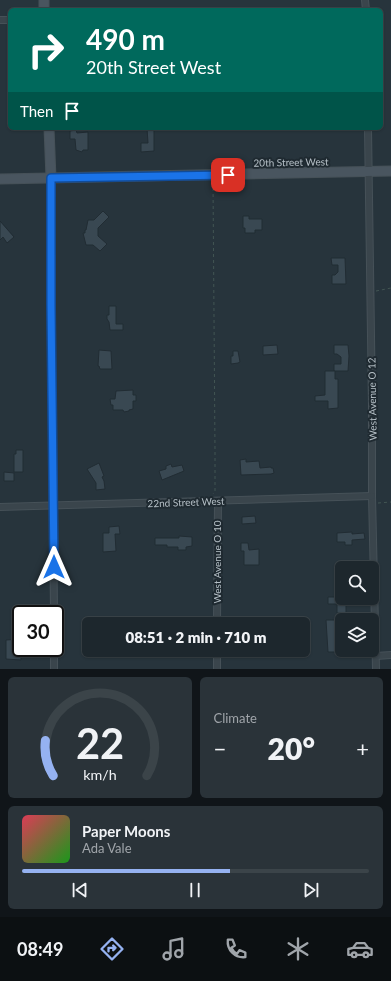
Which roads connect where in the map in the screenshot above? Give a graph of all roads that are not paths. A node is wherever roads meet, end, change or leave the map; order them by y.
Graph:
1 (49, 130) edge
2 (368, 130) edge
3 (391, 171) edge
4 (369, 172) junction
5 (51, 178) junction
6 (0, 179) edge
7 (372, 496) junction
8 (214, 501) junction
9 (53, 505) junction
10 (0, 507) edge
11 (54, 605) edge
12 (375, 613) edge
13 (217, 617) edge
14 (391, 655) edge
15 (379, 656) edge
16 (54, 657) edge
17 (217, 657) edge
18 (376, 657) edge
19 (54, 669) edge
20 (217, 669) edge
21 (376, 669) edge

1 - 5 main road
2 - 4 street, West Avenue O 12
3 - 4 main road, 20th Street West
4 - 5 main road, 20th Street West
4 - 7 street, West Avenue O 12
5 - 6 main road, 20th Street West
5 - 9 street
7 - 8 street, 22nd Street West
7 - 12 street, West Avenue O 12
8 - 9 street, 22nd Street West
8 - 13 street, West Avenue O 10
9 - 10 street, 22nd Street West
9 - 11 street
14 - 15 street
16 - 19 street
17 - 20 street
18 - 21 street, West Avenue O 12

